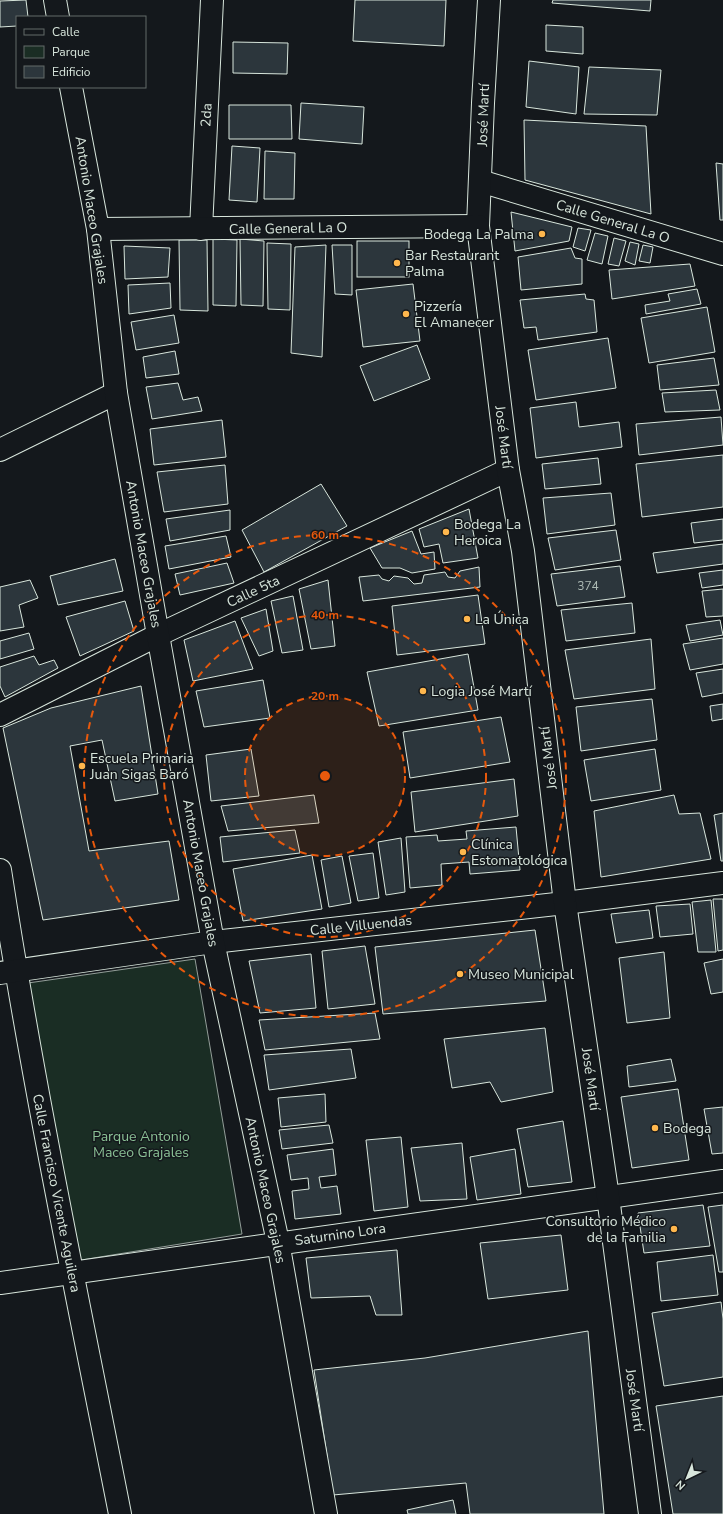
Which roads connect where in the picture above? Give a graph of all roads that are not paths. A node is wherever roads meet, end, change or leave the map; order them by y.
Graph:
1 (55, 0) edge
2 (212, 0) edge
3 (489, 0) edge
4 (58, 16) edge
5 (71, 88) edge
6 (480, 181) junction
7 (478, 226) junction
8 (98, 229) junction
9 (201, 229) junction
10 (723, 254) edge
11 (116, 393) junction
12 (0, 450) edge
13 (508, 470) junction
14 (158, 636) junction
15 (0, 715) edge
16 (0, 870) edge
17 (723, 883) edge
18 (565, 903) junction
19 (213, 942) junction
20 (8, 972) edge
21 (723, 1181) edge
22 (608, 1197) junction
23 (278, 1242) junction
24 (72, 1274) junction
25 (0, 1283) edge
26 (120, 1514) edge
27 (326, 1514) edge
28 (650, 1514) edge

1 - 4 street
2 - 9 street, 2da
3 - 6 street, José Martí
5 - 8 street, Antonio Maceo Grajales
6 - 7 street, José Martí
6 - 10 street, Calle General La O
7 - 9 street, Calle General La O
7 - 13 street, José Martí
8 - 9 street, Calle General La O
8 - 11 street, Antonio Maceo Grajales
11 - 12 street
11 - 14 street, Antonio Maceo Grajales
13 - 14 street, Calle 5ta
13 - 18 street, José Martí
14 - 15 street, Calle 5ta
14 - 19 street, Antonio Maceo Grajales
16 - 20 street, Calle Francisco Vicente Aguilera
17 - 18 street, Calle Villuendas
18 - 19 street, Calle Villuendas
18 - 22 street, José Martí
19 - 20 street, Calle Villuendas
19 - 23 street, Antonio Maceo Grajales
20 - 24 street, Calle Francisco Vicente Aguilera
21 - 22 street, Saturnino Lora
22 - 23 street, Saturnino Lora
22 - 28 street, José Martí
23 - 24 street, Saturnino Lora
23 - 27 street, Antonio Maceo Grajales
24 - 25 street, Saturnino Lora
24 - 26 street, Calle Francisco Vicente Aguilera

